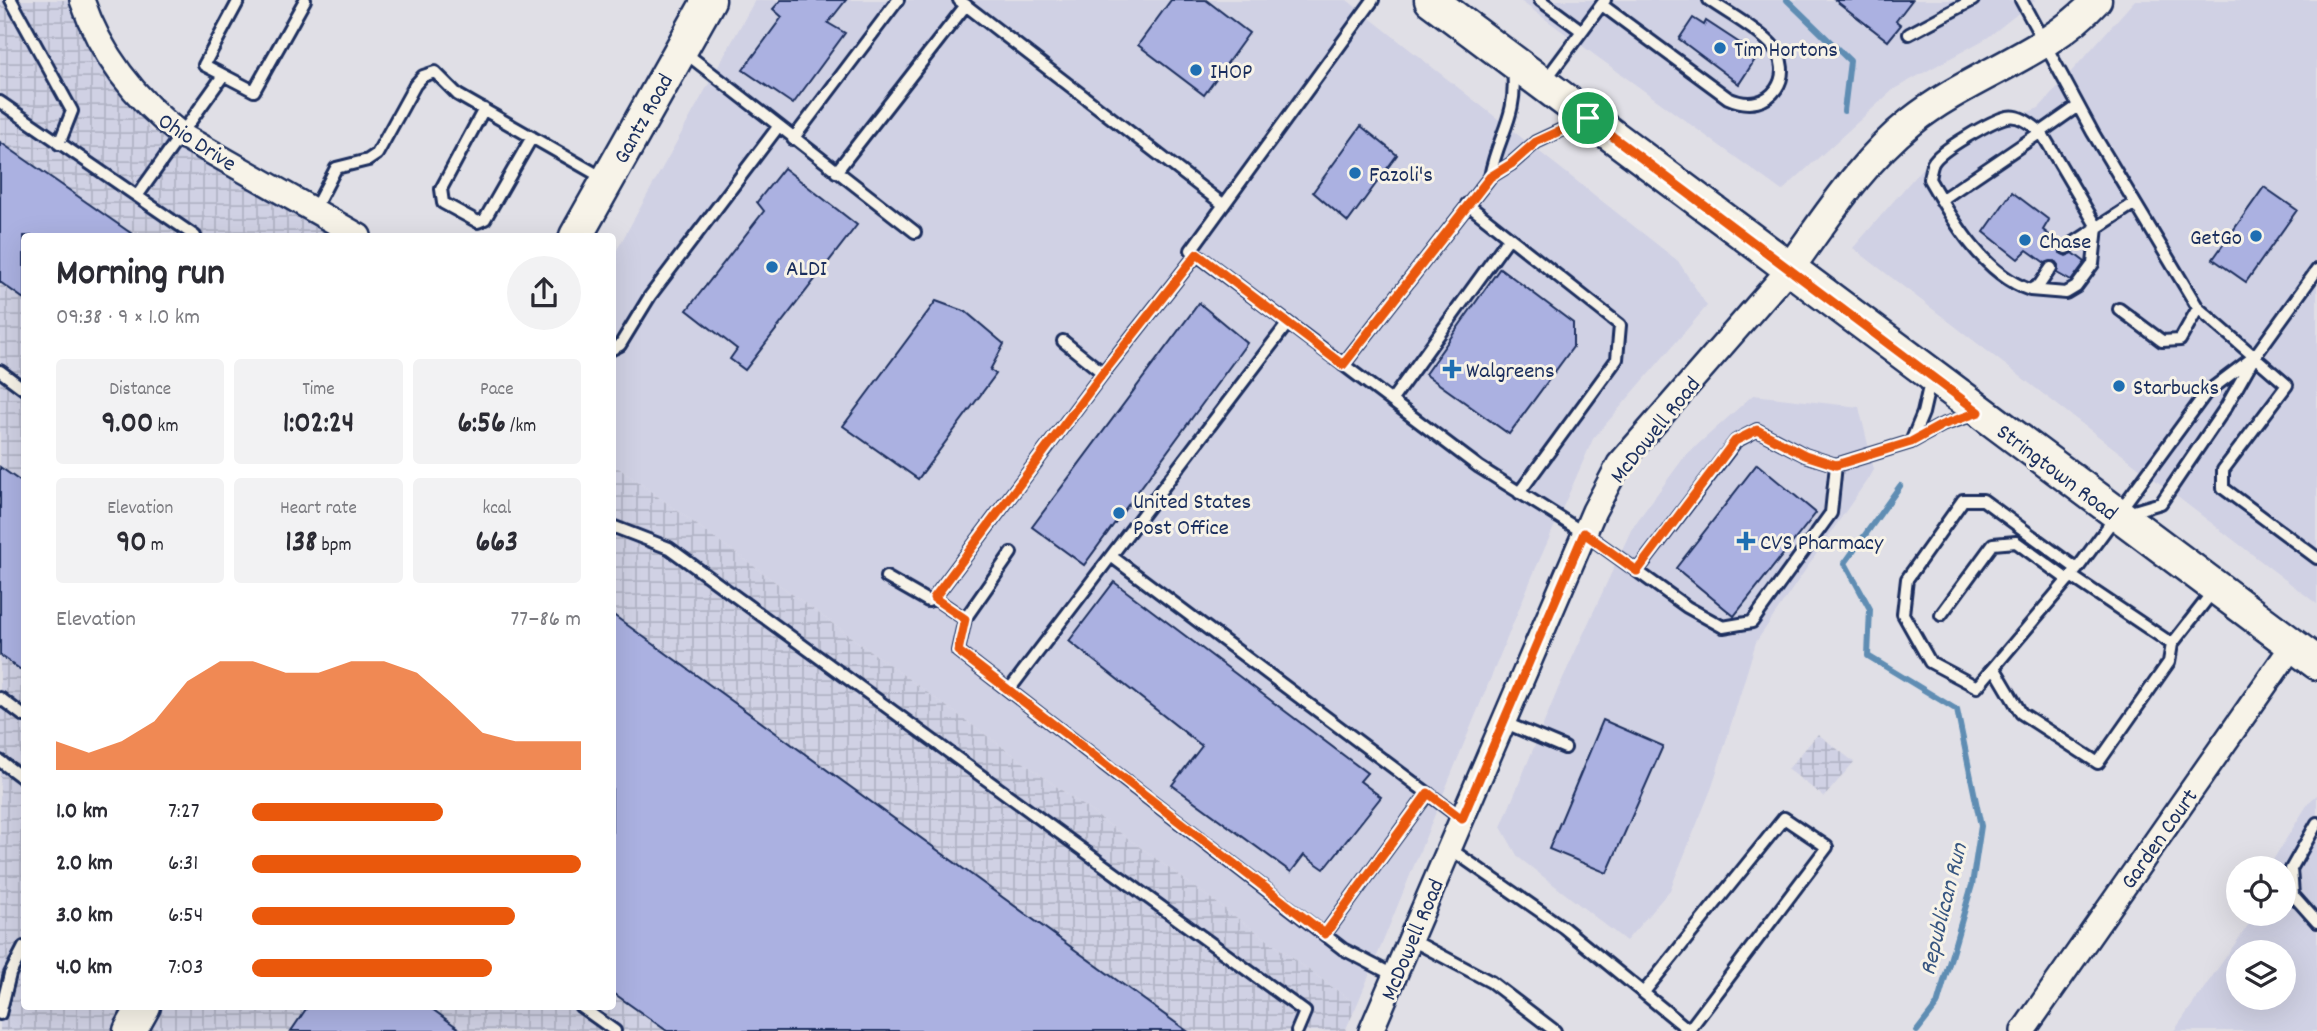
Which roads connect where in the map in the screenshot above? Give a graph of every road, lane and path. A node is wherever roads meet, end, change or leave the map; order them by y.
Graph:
1 (11, 0) edge
2 (82, 0) edge
3 (239, 0) edge
4 (305, 0) edge
5 (709, 0) edge
6 (898, 0) edge
7 (1373, 0) edge
8 (1709, 0) edge
9 (1973, 0) edge
10 (2021, 0) edge
11 (2097, 0) edge
12 (1542, 1) edge
13 (962, 2) edge
14 (1438, 2) edge
15 (1604, 3) edge
16 (1582, 31) junction
17 (1909, 34) dead end
18 (2047, 42) junction
19 (681, 49) junction
20 (1512, 61) junction
21 (222, 77) junction
22 (1542, 84) junction
23 (0, 102) edge
24 (2078, 106) junction
25 (484, 109) junction
26 (1588, 118) junction
27 (778, 127) junction
28 (2041, 132) junction
29 (183, 136) junction
30 (532, 137) junction
31 (793, 139) junction
32 (59, 144) junction
33 (836, 172) junction
34 (1490, 177) junction
35 (607, 181) junction
36 (137, 196) junction
37 (1941, 200) junction
38 (2136, 203) junction
39 (1467, 204) junction
40 (1224, 205) junction
41 (314, 210) junction
42 (2096, 227) junction
43 (915, 232) dead end
44 (191, 233) edge
45 (354, 233) edge
46 (578, 233) edge
47 (1508, 239) junction
48 (2066, 248) dead end
49 (1197, 254) junction
50 (2051, 268) dead end
51 (1789, 269) junction
52 (2317, 270) edge
53 (2030, 290) junction
54 (2198, 308) junction
55 (2119, 309) dead end
56 (1287, 323) junction
57 (1063, 341) dead end
58 (616, 346) edge
59 (2255, 356) junction
60 (1343, 365) junction
61 (0, 372) edge
62 (1103, 373) junction
63 (1932, 376) junction
64 (21, 387) edge
65 (1391, 401) junction
66 (1979, 412) junction
67 (1911, 442) junction
68 (1836, 465) junction
69 (1519, 493) junction
70 (2118, 516) junction
71 (616, 528) edge
72 (1584, 533) junction
73 (1010, 552) dead end
74 (1111, 556) junction
75 (2317, 558) edge
76 (1637, 571) junction
77 (2072, 575) junction
78 (886, 577) dead end
79 (2216, 589) junction
80 (934, 598) junction
81 (1941, 615) dead end
82 (965, 619) junction
83 (2172, 644) junction
84 (2305, 654) edge
85 (1994, 669) junction
86 (1009, 690) junction
87 (0, 698) edge
88 (21, 714) edge
89 (1503, 722) junction
90 (1565, 748) dead end
91 (0, 761) edge
92 (21, 777) edge
93 (1428, 793) junction
94 (1462, 819) junction
95 (2317, 823) edge
96 (1450, 848) junction
97 (2317, 922) edge
98 (1325, 934) junction
99 (1410, 939) junction
100 (21, 953) edge
101 (1395, 976) junction
102 (1644, 992) junction
103 (142, 1010) edge
104 (586, 1010) edge
105 (0, 1014) edge
106 (1690, 1030) edge
107 (130, 1031) edge
108 (615, 1031) edge
109 (1297, 1031) edge
110 (1371, 1031) edge
111 (1555, 1031) edge
112 (2023, 1031) edge

1 - 32 lane
2 - 29 street, Ohio Drive
3 - 21 lane
4 - 21 lane
5 - 19 main road, Gantz Road
6 - 31 lane
7 - 40 lane
8 - 15 lane
9 - 17 lane
10 - 18 lane
11 - 18 street, McDowell Road
12 - 16 lane
13 - 33 lane
13 - 40 lane
14 - 20 main road, Stringtown Road
15 - 16 lane
16 - 22 lane
18 - 24 lane
18 - 51 street, McDowell Road
19 - 27 lane
19 - 35 main road, Gantz Road
20 - 22 main road, Stringtown Road
20 - 34 lane
21 - 29 lane
22 - 26 main road, Stringtown Road
23 - 32 lane
24 - 28 lane
24 - 38 lane
25 - 30 lane
25 - 30 lane
25 - 41 lane
26 - 34 lane
26 - 51 main road, Stringtown Road
27 - 31 lane
27 - 58 lane
28 - 37 lane
28 - 37 lane
28 - 42 lane
29 - 36 lane
29 - 41 street, Ohio Drive
30 - 35 lane
31 - 33 lane
32 - 36 lane
33 - 43 lane
34 - 39 lane
35 - 46 main road, Gantz Road
36 - 44 lane
37 - 53 lane
38 - 42 lane
38 - 54 lane
39 - 47 lane
39 - 60 lane
40 - 49 lane
41 - 45 street, Ohio Drive
42 - 48 lane
42 - 53 lane
47 - 65 lane
47 - 69 lane
49 - 56 lane
49 - 62 lane
50 - 53 lane
51 - 63 main road, Stringtown Road
51 - 72 street, McDowell Road
52 - 59 lane
54 - 55 lane
54 - 59 lane
56 - 60 lane
56 - 74 lane
57 - 62 lane
59 - 70 lane
59 - 70 lane
59 - 75 lane
60 - 65 lane
61 - 64 lane
62 - 80 lane
63 - 66 main road, Stringtown Road
63 - 67 lane
65 - 69 lane
66 - 67 lane
66 - 70 main road, Stringtown Road
67 - 68 lane
68 - 76 lane
68 - 76 lane
69 - 72 lane
70 - 77 lane
70 - 79 main road, Stringtown Road
71 - 109 lane
72 - 76 lane
72 - 89 street, McDowell Road
73 - 82 lane
74 - 86 lane
74 - 93 lane
77 - 81 lane
77 - 83 lane
77 - 85 lane
77 - 85 lane
78 - 80 lane
79 - 83 lane
79 - 84 main road, Stringtown Road
80 - 82 lane
82 - 86 lane
83 - 85 lane
84 - 112 street, Garden Court
86 - 98 lane
87 - 88 lane
89 - 90 lane
89 - 94 street, McDowell Road
91 - 92 lane
93 - 94 lane
93 - 98 lane
94 - 96 street, McDowell Road
95 - 97 lane
96 - 99 street, McDowell Road
96 - 102 lane
98 - 101 lane
99 - 101 street, McDowell Road
99 - 111 lane
100 - 105 lane
101 - 110 street, McDowell Road
102 - 106 lane
102 - 106 lane
103 - 107 main road
104 - 108 lane

